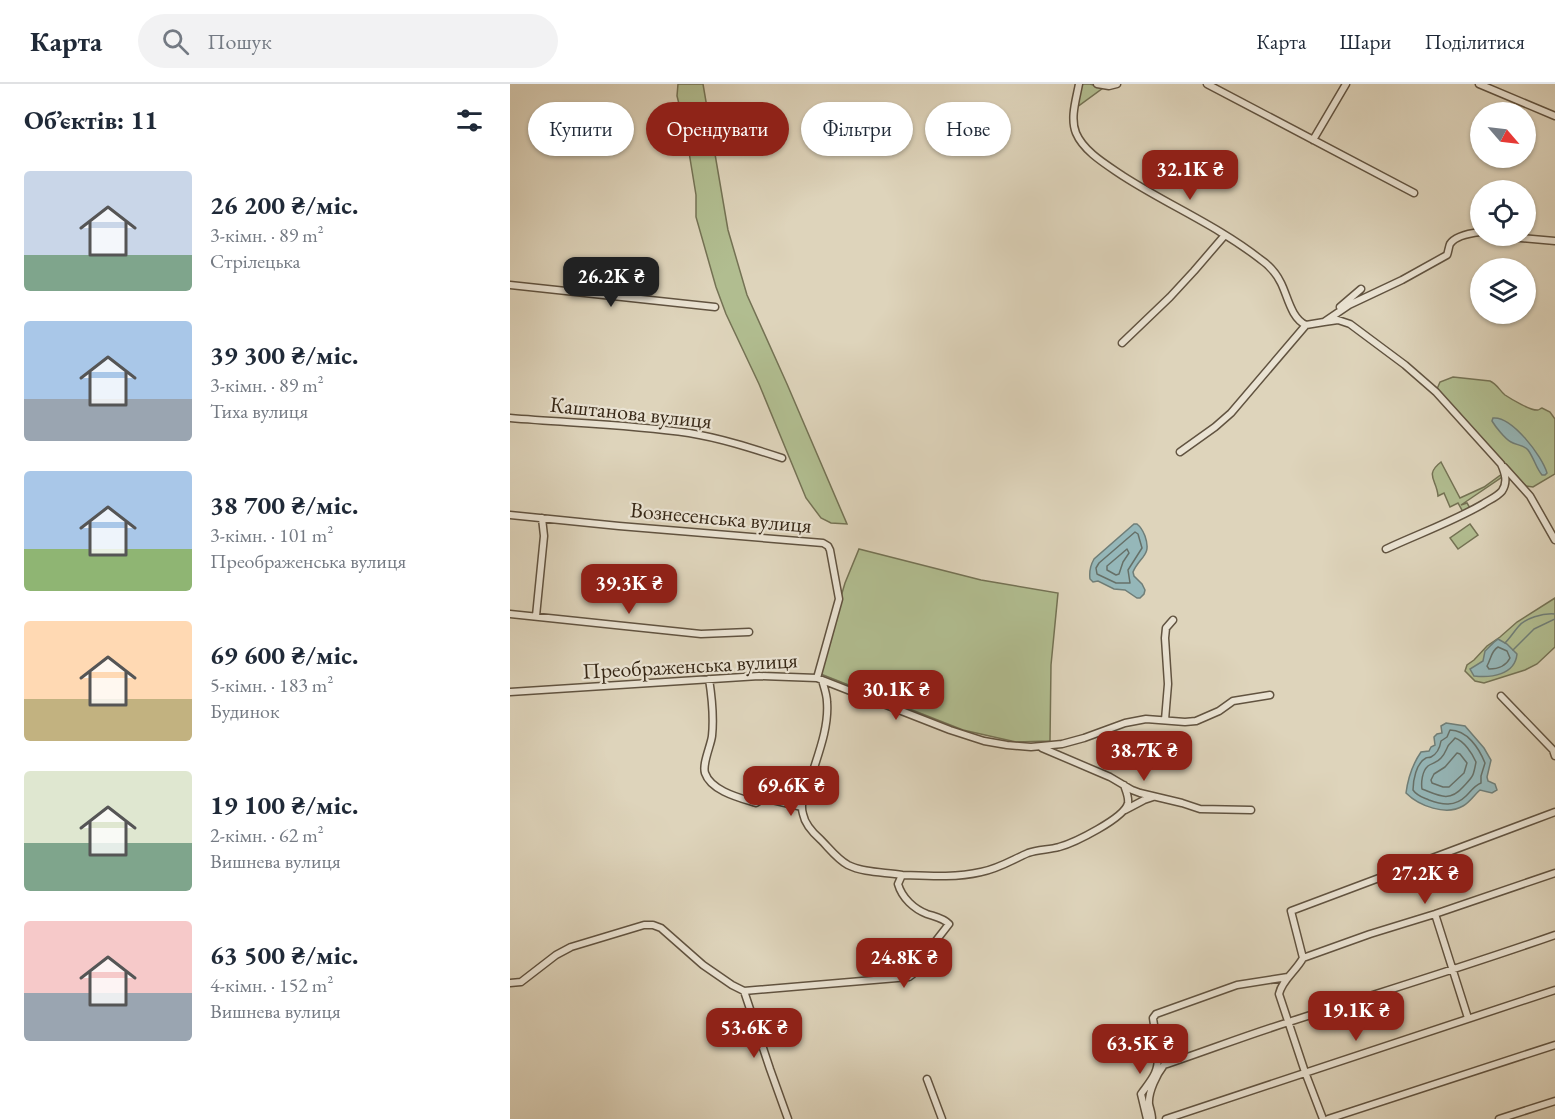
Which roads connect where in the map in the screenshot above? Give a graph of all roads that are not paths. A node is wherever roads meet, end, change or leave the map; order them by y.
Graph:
1 (1079, 84) edge
2 (1096, 84) edge
3 (1117, 84) edge
4 (1207, 84) edge
5 (1346, 84) edge
6 (1479, 84) edge
7 (1555, 116) edge
8 (1313, 140) junction
9 (1414, 193) dead end
10 (1470, 234) edge
11 (1225, 235) junction
12 (1536, 239) edge
13 (1555, 241) edge
14 (510, 285) edge
15 (1361, 289) dead end
16 (715, 307) dead end
17 (1324, 322) junction
18 (1306, 325) junction
19 (1122, 343) dead end
20 (510, 418) edge
21 (1180, 452) dead end
22 (782, 458) dead end
23 (1501, 464) junction
24 (510, 515) edge
25 (542, 518) junction
26 (1555, 540) edge
27 (1386, 549) dead end
28 (510, 614) edge
29 (536, 616) junction
30 (1173, 620) dead end
31 (749, 632) dead end
32 (709, 679) junction
33 (820, 679) junction
34 (510, 692) edge
35 (1270, 695) dead end
36 (1501, 696) dead end
37 (1165, 720) junction
38 (1040, 747) junction
39 (1555, 756) edge
40 (1124, 785) junction
41 (1154, 796) junction
42 (802, 807) junction
43 (1251, 810) dead end
44 (1124, 811) junction
45 (1555, 812) edge
46 (1555, 873) edge
47 (902, 875) junction
48 (1435, 914) junction
49 (1555, 935) edge
50 (1303, 958) junction
51 (1453, 970) junction
52 (1288, 977) junction
53 (510, 983) edge
54 (1555, 990) edge
55 (744, 991) junction
56 (1468, 1018) junction
57 (1288, 1022) junction
58 (1555, 1045) edge
59 (1305, 1072) junction
60 (927, 1079) dead end
61 (1555, 1101) edge
62 (1503, 1118) edge
63 (788, 1119) edge
64 (942, 1119) edge
65 (1150, 1119) edge
66 (1166, 1119) edge
67 (1323, 1119) edge
68 (1328, 1119) edge

1 - 11 street
2 - 3 street
4 - 8 street
5 - 8 street
6 - 7 street
8 - 9 street
10 - 17 street
11 - 18 street
11 - 19 street
12 - 13 street
14 - 16 street
15 - 17 street
17 - 18 street
17 - 23 street
18 - 21 street
20 - 22 street, Каштанова вулиця
23 - 26 street
23 - 27 street
24 - 25 street, Вознесенська вулиця
25 - 29 street
25 - 33 street, Вознесенська вулиця
28 - 29 street
29 - 31 street
30 - 37 street
32 - 33 street, Преображенська вулиця
32 - 34 street, Преображенська вулиця
32 - 42 street
33 - 38 street, Преображенська вулиця
33 - 42 street
35 - 37 street, Преображенська вулиця
36 - 39 street
37 - 38 street, Преображенська вулиця
38 - 40 street, Преображенська вулиця
40 - 41 street, Преображенська вулиця
40 - 44 street
41 - 43 street, Преображенська вулиця
41 - 44 street
42 - 47 street
44 - 47 street
45 - 50 street
46 - 48 street
47 - 55 street
48 - 50 street
48 - 51 street
49 - 51 street
50 - 52 street
51 - 56 street
51 - 57 street
52 - 57 street
52 - 65 street
53 - 55 street
54 - 56 street
55 - 63 street
56 - 59 street
57 - 59 street
57 - 65 street
58 - 68 street
59 - 66 street
59 - 67 street
60 - 64 street
61 - 62 street

